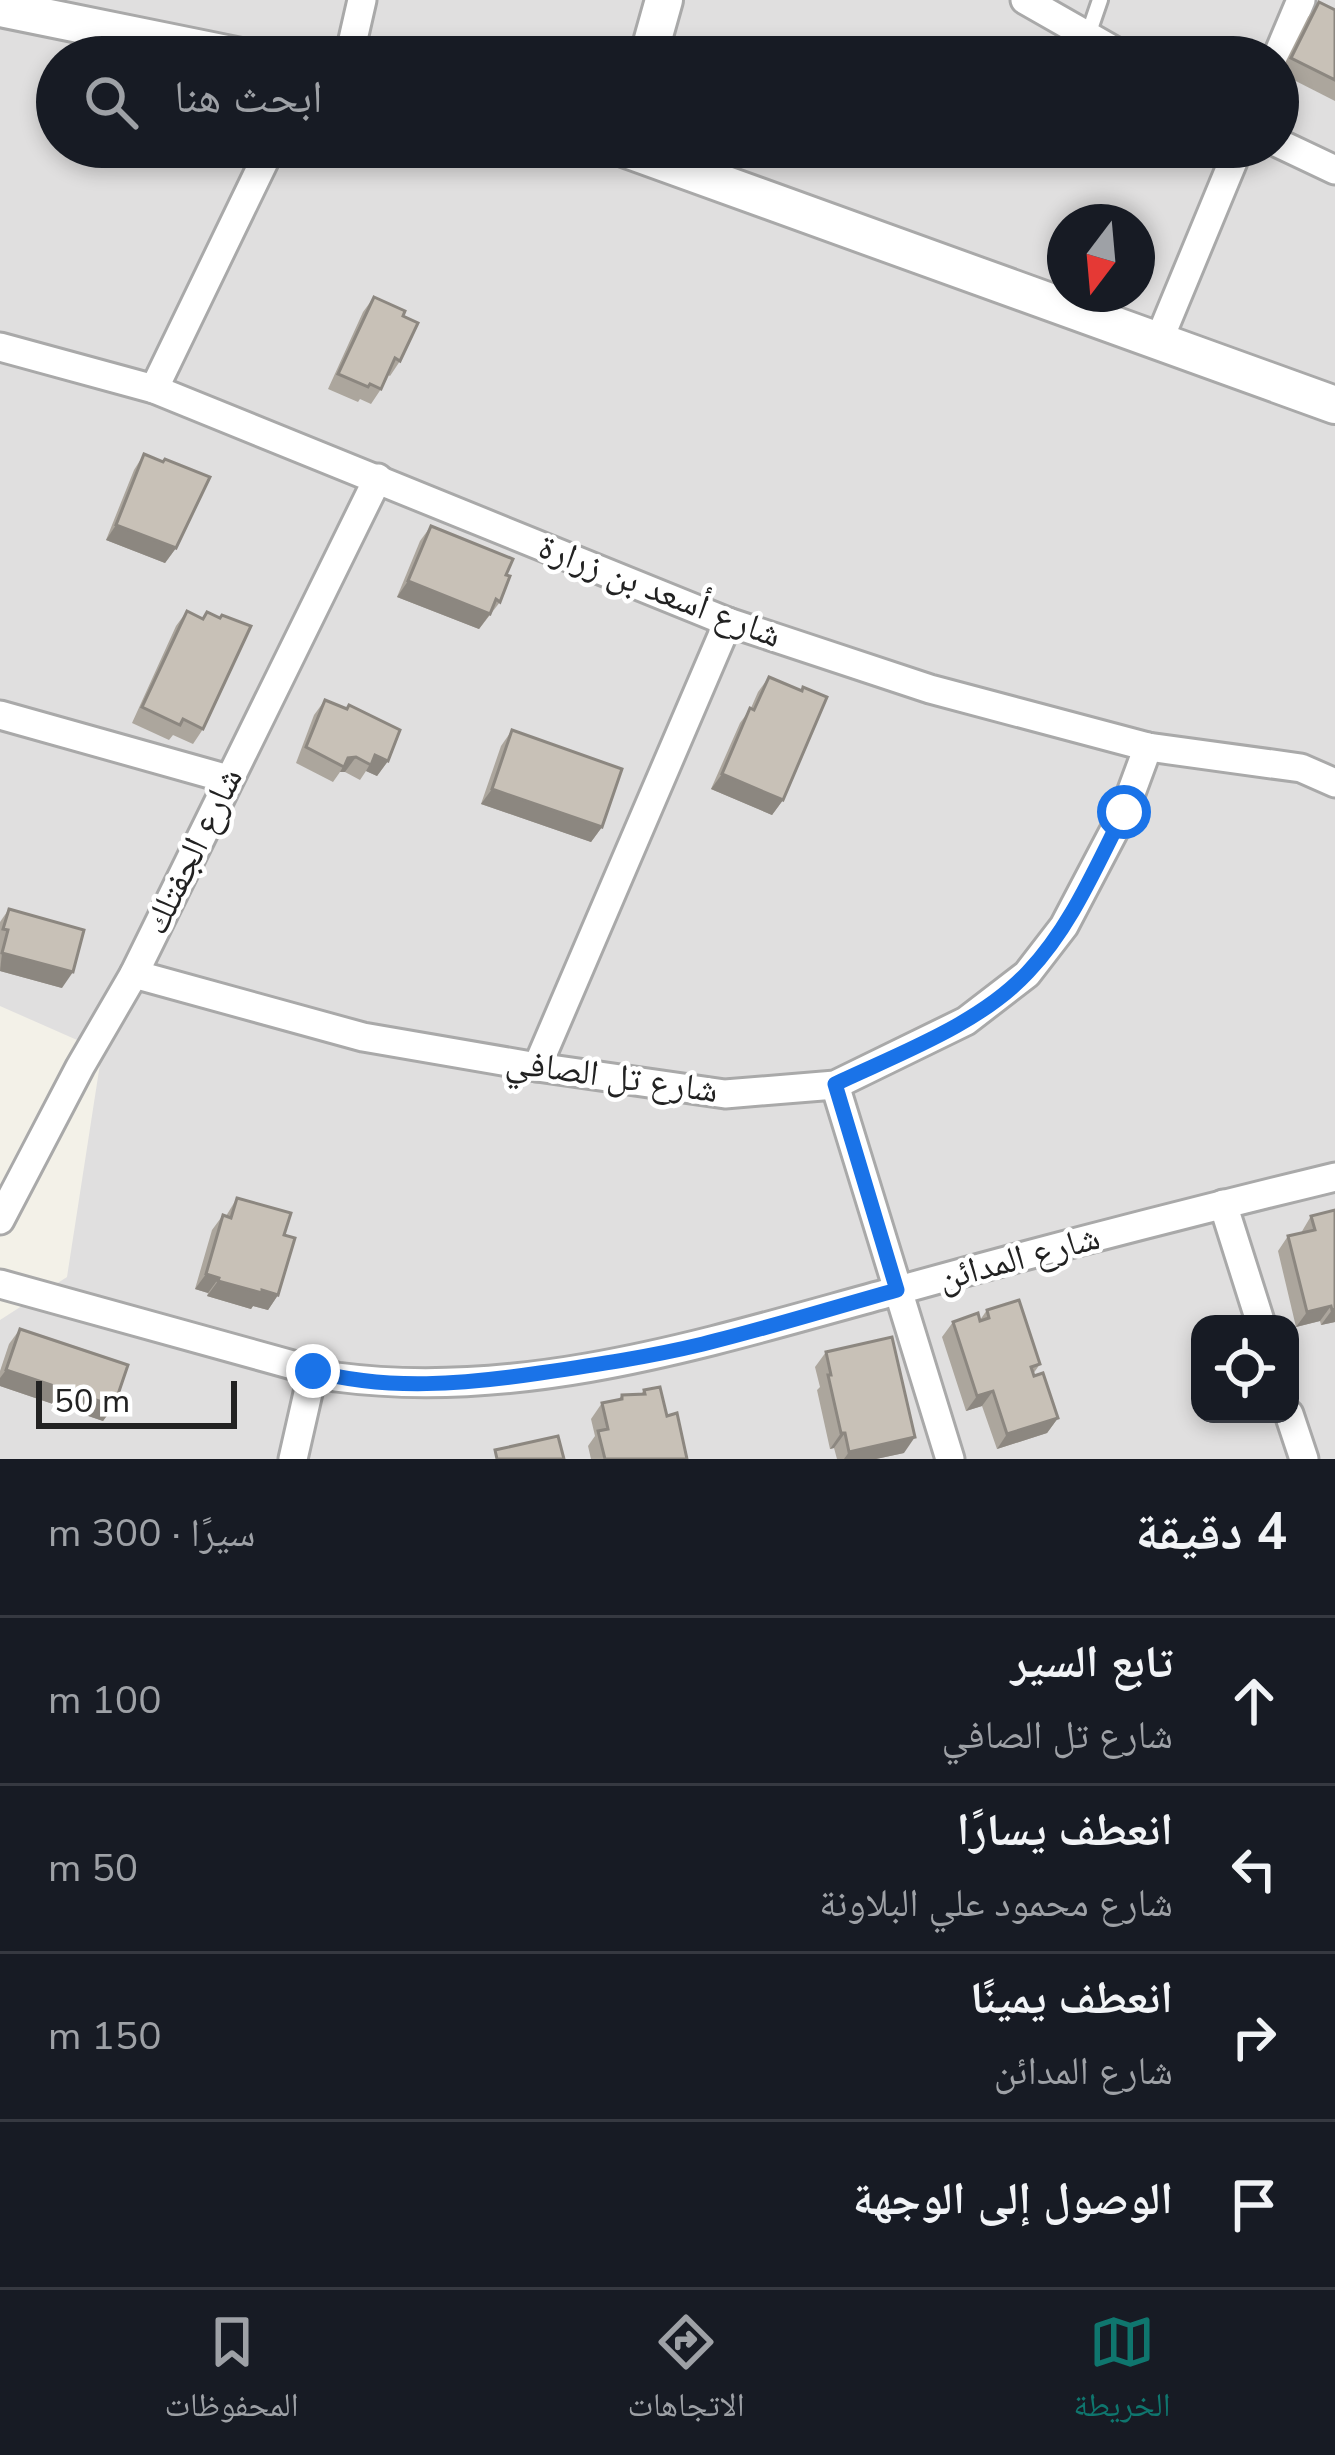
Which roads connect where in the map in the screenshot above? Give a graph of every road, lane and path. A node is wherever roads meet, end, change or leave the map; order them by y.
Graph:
1 (362, 0) edge
2 (664, 0) edge
3 (1025, 0) edge
4 (1100, 0) edge
5 (1301, 0) edge
6 (0, 8) edge
7 (1088, 35) joint
8 (138, 36) edge
9 (354, 36) edge
10 (654, 36) edge
11 (1286, 36) edge
12 (1299, 153) edge
13 (261, 168) edge
14 (681, 168) edge
15 (1230, 168) edge
16 (1335, 170) edge
17 (1159, 340) junction
18 (0, 347) edge
19 (154, 389) junction
20 (1335, 405) edge
21 (378, 478) junction
22 (728, 622) junction
23 (0, 715) edge
24 (1148, 747) junction
25 (228, 778) junction
26 (1335, 783) edge
27 (134, 974) junction
28 (537, 1067) junction
29 (835, 1084) junction
30 (1335, 1177) edge
31 (1223, 1204) junction
32 (0, 1220) edge
33 (0, 1284) edge
34 (897, 1290) junction
35 (1258, 1315) edge
36 (313, 1371) junction
37 (1292, 1423) edge
38 (293, 1459) edge
39 (950, 1459) edge
40 (1304, 1459) edge

1 - 9 street
2 - 10 street
3 - 7 street
4 - 7 lane
5 - 11 street
6 - 8 street
12 - 16 street
13 - 19 street
14 - 17 street
15 - 17 street
17 - 20 street
18 - 19 street, شارع أسعد بن زرارة
19 - 21 street, شارع أسعد بن زرارة
21 - 22 street, شارع أسعد بن زرارة
21 - 25 street, شارع الجفتلك
22 - 24 street, شارع أسعد بن زرارة
22 - 28 street
23 - 25 street
24 - 26 street, شارع أسعد بن زرارة
24 - 29 street, شارع تل الصافي
25 - 27 street, شارع الجفتلك
27 - 28 street, شارع تل الصافي
27 - 32 street, شارع الجفتلك
28 - 29 street, شارع تل الصافي
29 - 34 street
30 - 31 street, شارع المدائن
31 - 34 street, شارع المدائن
31 - 35 street
33 - 36 street, شارع المدائن
34 - 36 street, شارع المدائن
34 - 39 street
36 - 38 street
37 - 40 street

